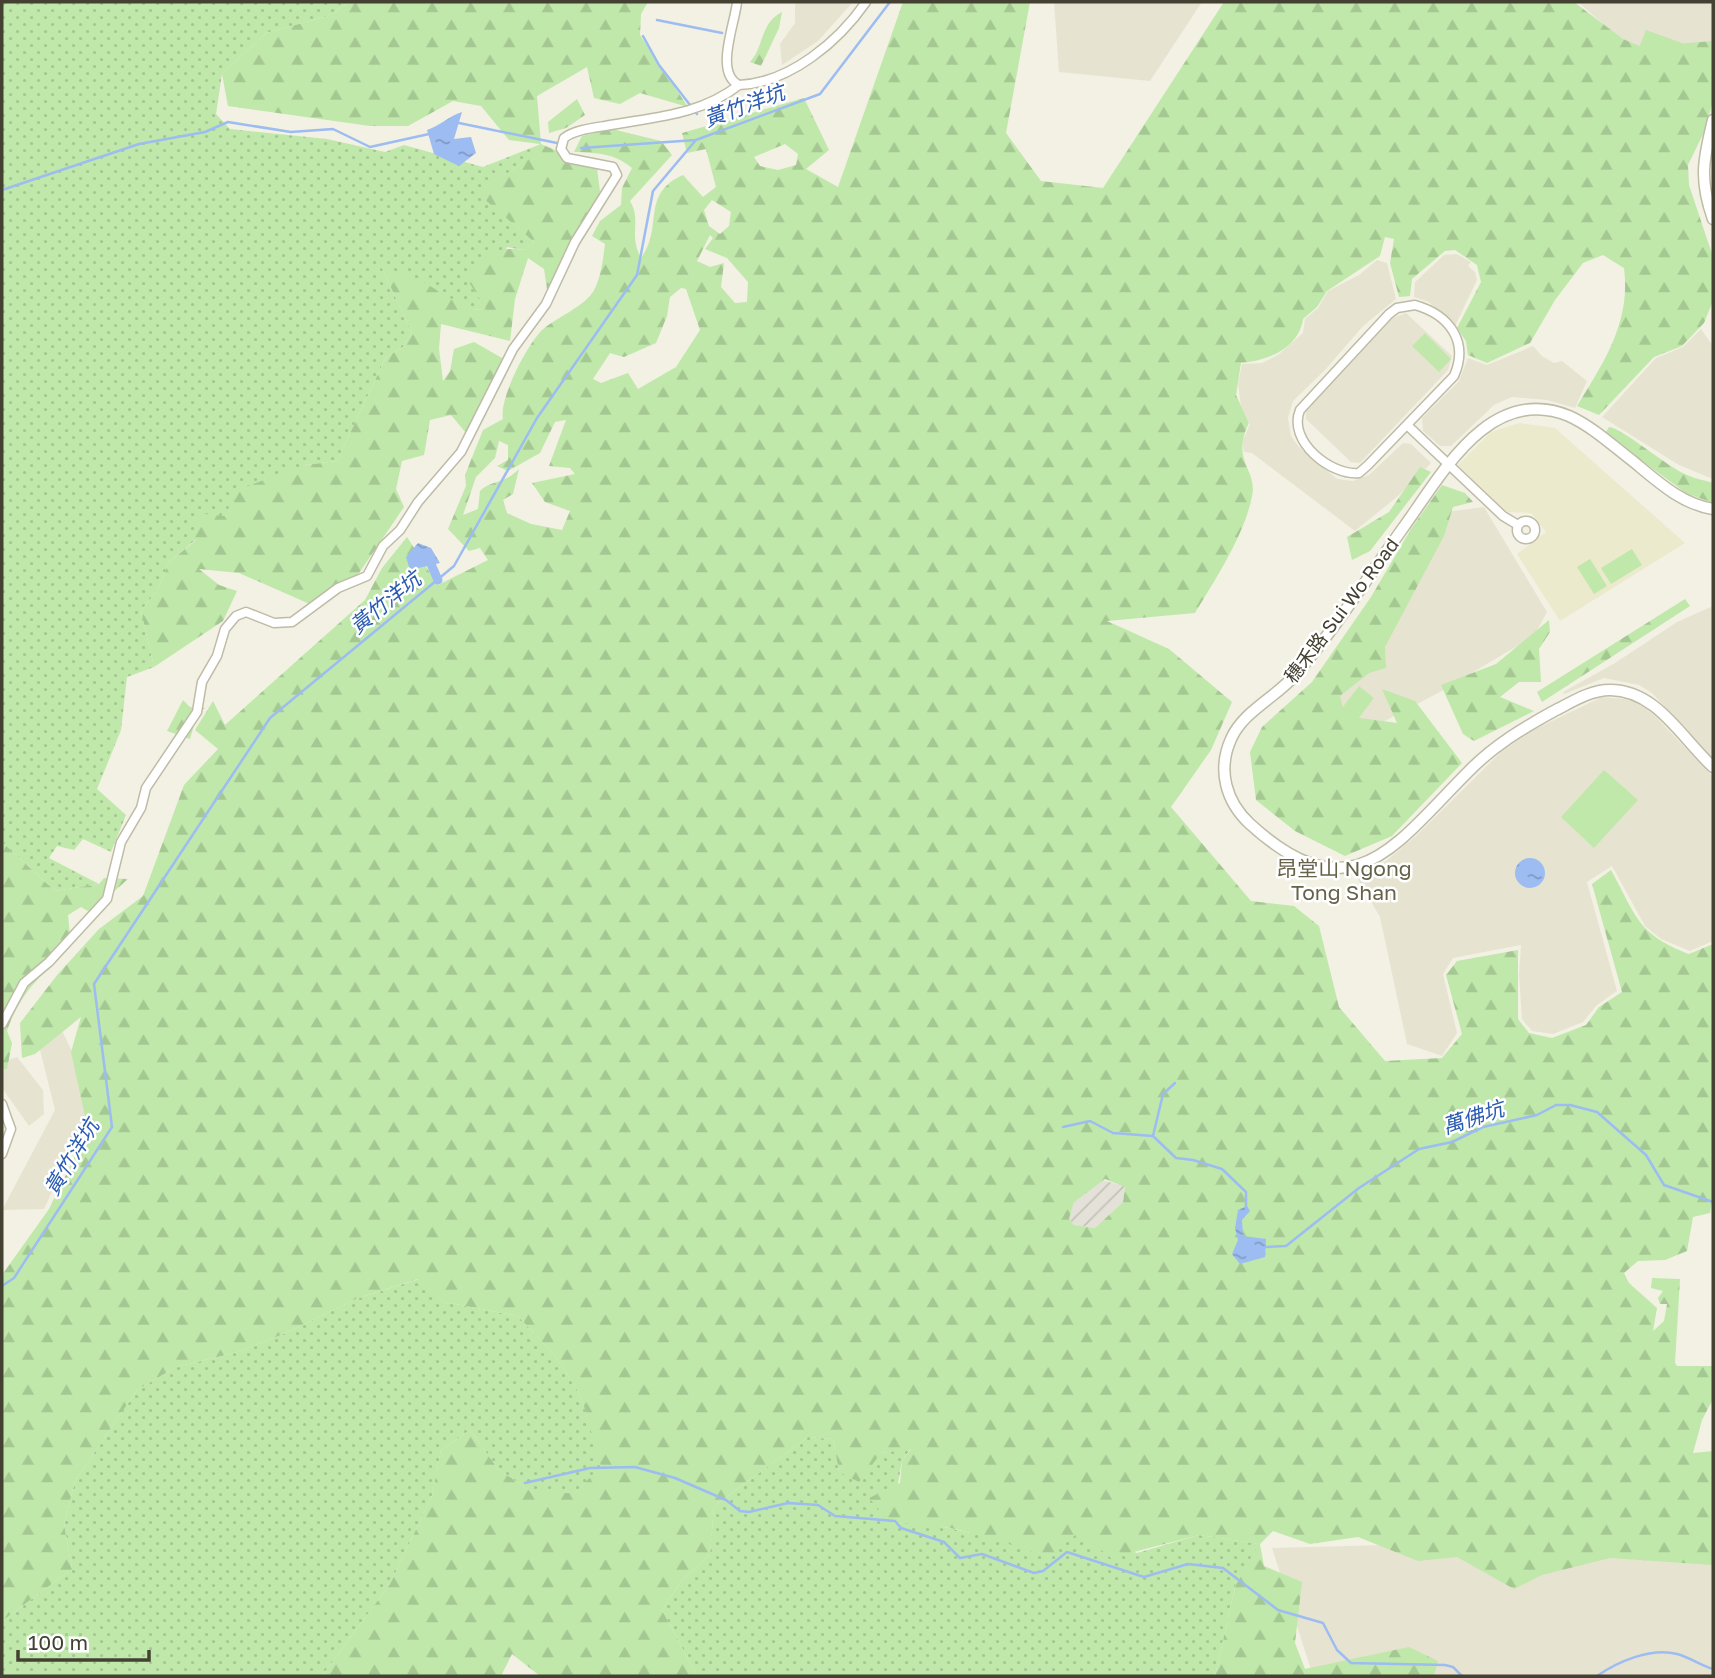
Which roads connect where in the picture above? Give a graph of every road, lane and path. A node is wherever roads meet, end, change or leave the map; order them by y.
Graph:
1 (737, 2) edge
2 (866, 2) edge
3 (739, 85) junction
4 (1713, 120) edge
5 (1713, 219) edge
6 (1407, 425) junction
7 (1449, 465) junction
8 (1713, 509) edge
9 (1518, 525) dead end
10 (1713, 767) edge
11 (2, 1024) edge
12 (2, 1104) edge
13 (2, 1154) edge

1 - 3 street
2 - 3 street
3 - 11 street
4 - 5 street
6 - 6 street
6 - 7 street
7 - 8 street, 穗禾路 Sui Wo Road
7 - 9 street
7 - 10 street, 穗禾路 Sui Wo Road
12 - 13 street

